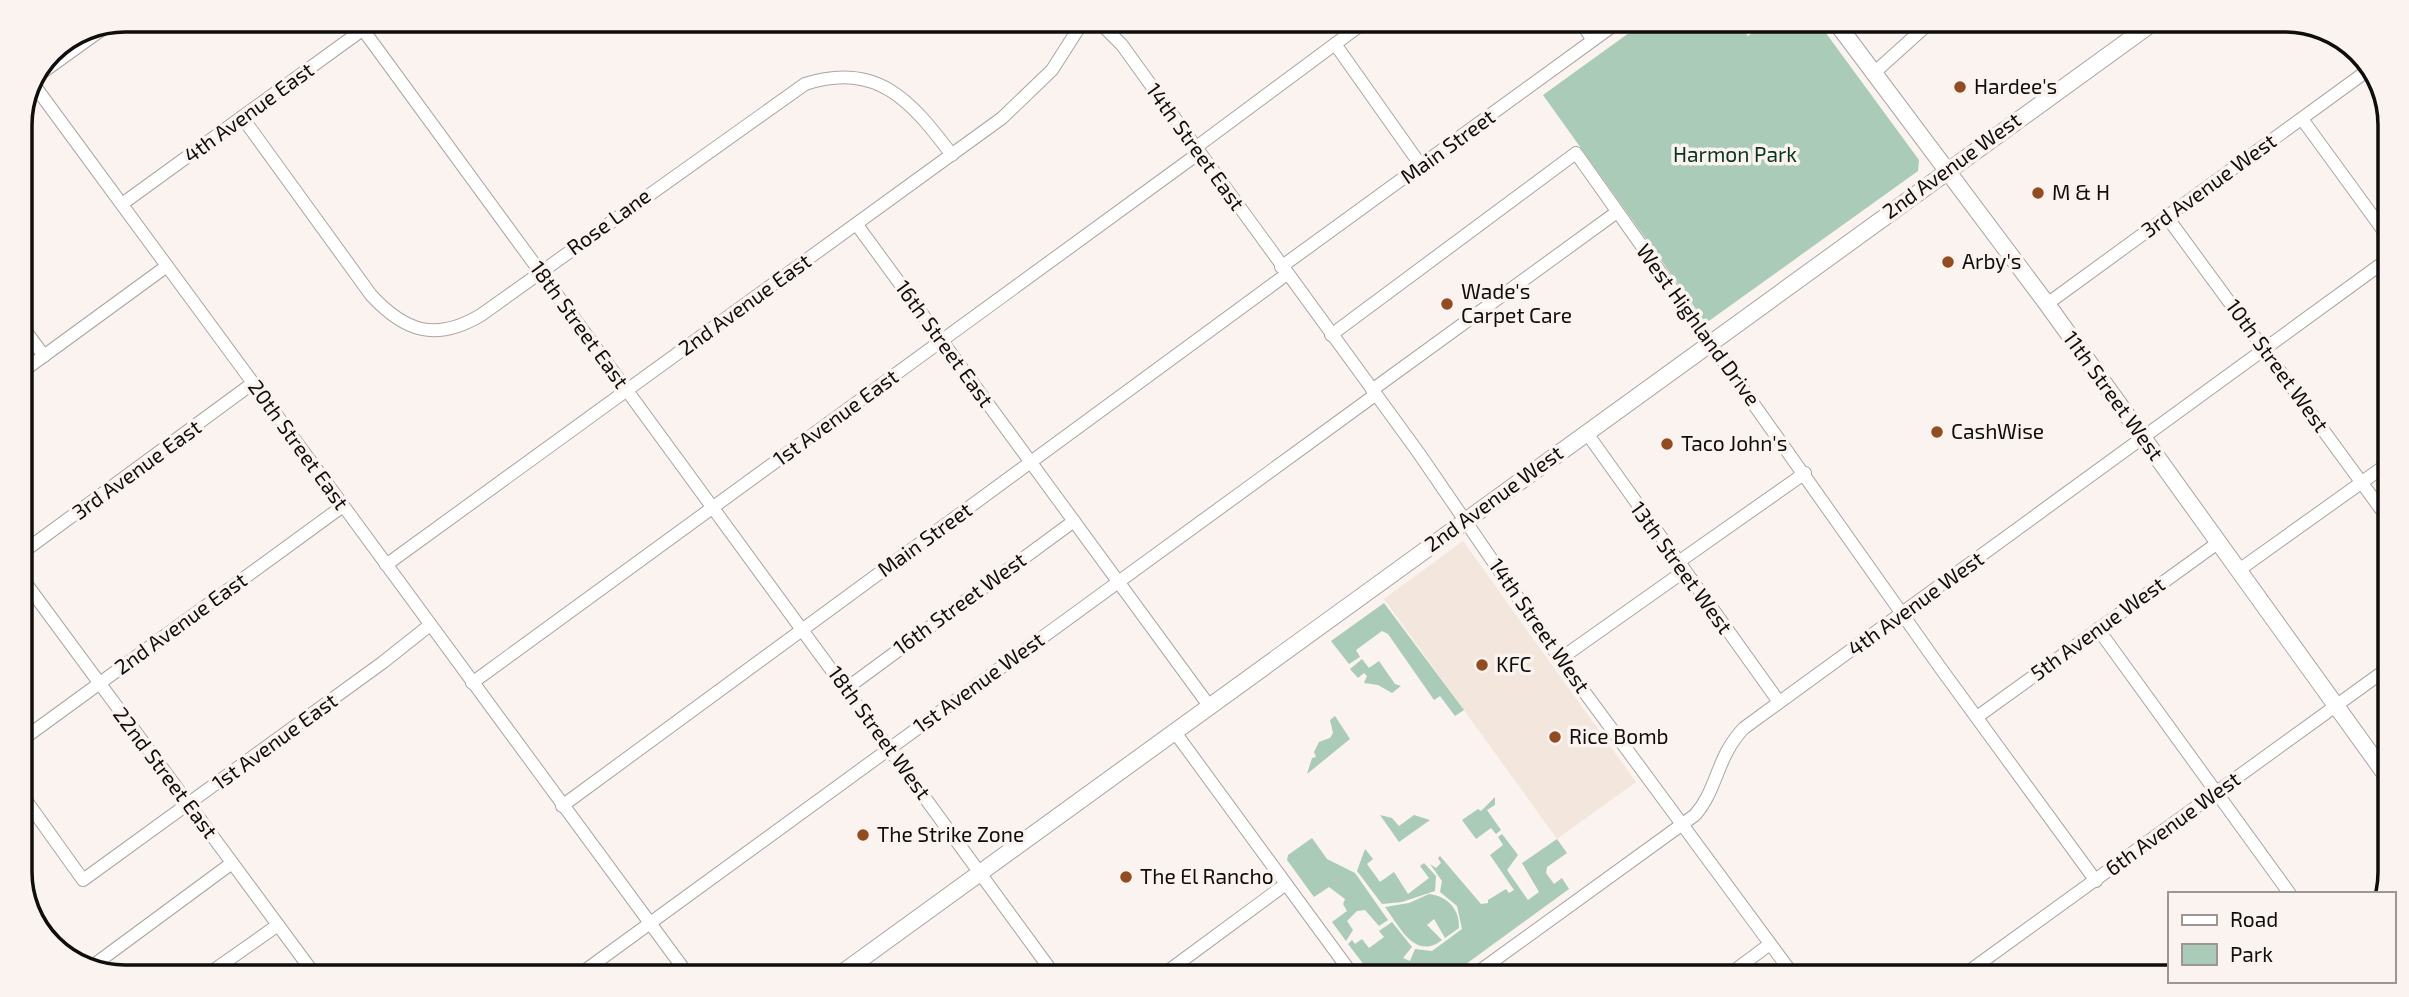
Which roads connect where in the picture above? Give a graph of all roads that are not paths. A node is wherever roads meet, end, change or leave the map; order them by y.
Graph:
1 (352, 31) edge
2 (364, 31) edge
3 (1076, 31) edge
4 (1108, 31) edge
5 (1353, 31) edge
6 (1587, 31) edge
7 (1606, 31) edge
8 (1843, 31) edge
9 (1920, 31) edge
10 (2140, 31) edge
11 (1593, 40) junction
12 (1335, 44) junction
13 (1875, 72) junction
14 (2362, 75) edge
15 (38, 91) edge
16 (242, 117) junction
17 (2302, 119) junction
18 (1197, 150) junction
19 (952, 155) junction
20 (1423, 167) junction
21 (1947, 170) junction
22 (122, 204) junction
23 (1617, 212) junction
24 (2167, 217) junction
25 (2377, 222) edge
26 (857, 225) junction
27 (167, 265) junction
28 (2377, 267) edge
29 (1284, 271) junction
30 (540, 272) junction
31 (2047, 304) junction
32 (1331, 335) junction
33 (32, 340) edge
34 (942, 341) junction
35 (1710, 342) junction
36 (2265, 349) junction
37 (44, 356) junction
38 (32, 365) edge
39 (253, 383) junction
40 (627, 390) junction
41 (1374, 392) junction
42 (1586, 432) junction
43 (2143, 438) junction
44 (1031, 463) junction
45 (2377, 471) edge
46 (1805, 473) junction
47 (2362, 482) junction
48 (2378, 504) edge
49 (343, 506) junction
50 (713, 507) junction
51 (1465, 520) junction
52 (1074, 521) junction
53 (2219, 542) junction
54 (32, 545) edge
55 (386, 565) junction
56 (1680, 567) junction
57 (2239, 570) junction
58 (1118, 582) junction
59 (32, 592) edge
60 (1903, 614) junction
61 (430, 625) junction
62 (803, 629) junction
63 (2098, 629) junction
64 (1560, 659) junction
65 (2378, 676) edge
66 (472, 682) junction
67 (99, 684) junction
68 (847, 688) junction
69 (1779, 702) junction
70 (2337, 705) junction
71 (1210, 707) junction
72 (1977, 717) junction
73 (1174, 731) junction
74 (32, 733) edge
75 (890, 748) junction
76 (2378, 764) edge
77 (2216, 793) junction
78 (189, 804) junction
79 (562, 806) junction
80 (32, 810) edge
81 (1683, 825) junction
82 (232, 863) junction
83 (980, 872) junction
84 (2096, 881) junction
85 (1286, 884) junction
86 (2289, 892) edge
87 (650, 924) junction
88 (278, 925) junction
89 (1770, 944) junction
90 (99, 961) edge
91 (221, 965) edge
92 (308, 965) edge
93 (593, 965) edge
94 (681, 965) edge
95 (853, 965) edge
96 (1047, 965) edge
97 (1176, 965) edge
98 (1345, 965) edge
99 (1488, 965) edge
100 (1742, 965) edge
101 (1786, 965) edge
102 (1978, 965) edge

1 - 16 street, 4th Avenue East
2 - 30 street, 18th Street East
3 - 19 street, 2nd Avenue East
4 - 18 street, 14th Street East
5 - 12 street, 1st Avenue East
6 - 11 street
7 - 11 street, Main Street
8 - 13 main road, 11th Street West
9 - 13 street
10 - 21 main road, 2nd Avenue West
11 - 20 street, Main Street
12 - 18 street, 1st Avenue East
12 - 20 street
13 - 21 main road, 11th Street West
14 - 17 street, 3rd Avenue West
15 - 22 street, 20th Street East
16 - 22 street, 4th Avenue East
16 - 30 street, Rose Lane
17 - 24 street, 3rd Avenue West
17 - 25 street
18 - 29 street, 14th Street East
18 - 34 street, 1st Avenue East
19 - 26 street, 2nd Avenue East
19 - 30 street, Rose Lane
20 - 29 street, Main Street
21 - 31 main road, 11th Street West
21 - 35 main road, 2nd Avenue West
22 - 27 street, 20th Street East
23 - 32 street, West Highland Drive
23 - 35 street, West Highland Drive
23 - 41 street, 1st Avenue West
24 - 31 street, 3rd Avenue West
24 - 36 street, 10th Street West
26 - 34 street, 16th Street East
26 - 40 street, 2nd Avenue East
27 - 37 street
27 - 39 street, 20th Street East
28 - 36 street, 4th Avenue West
29 - 32 street, 14th Street West
29 - 44 street, Main Street
30 - 40 street, 18th Street East
31 - 43 main road, 11th Street West
32 - 41 street, 14th Street West
33 - 37 street
34 - 44 street, 16th Street East
34 - 50 street, 1st Avenue East
35 - 42 main road, 2nd Avenue West
35 - 46 street, West Highland Drive
36 - 43 street, 4th Avenue West
36 - 47 street, 10th Street West
37 - 38 street
39 - 49 street, 20th Street East
39 - 54 street, 3rd Avenue East
40 - 50 street, 18th Street East
40 - 55 street, 2nd Avenue East
41 - 51 street, 14th Street West
41 - 58 street, 1st Avenue West
42 - 51 main road, 2nd Avenue West
42 - 56 street, 13th Street West
43 - 53 main road, 11th Street West
43 - 60 street, 4th Avenue West
44 - 52 street
44 - 62 street, Main Street
45 - 47 street
46 - 56 street
46 - 60 street, West Highland Drive
47 - 48 street, 10th Street West
47 - 57 street
49 - 55 street, 20th Street East
49 - 67 street, 2nd Avenue East
50 - 62 street, 18th Street East
50 - 66 street, 1st Avenue East
51 - 64 street, 14th Street West
51 - 71 main road, 2nd Avenue West
52 - 58 street
52 - 68 street, 16th Street West
53 - 57 main road, 11th Street West
53 - 63 street, 5th Avenue West
55 - 61 street, 20th Street East
56 - 64 street
56 - 69 street, 13th Street West
57 - 70 main road, 11th Street West
58 - 71 street
58 - 75 street, 1st Avenue West
59 - 67 street, 22nd Street East
60 - 69 street, 4th Avenue West
60 - 72 street, West Highland Drive
61 - 66 street, 20th Street East
61 - 78 street, 1st Avenue East
62 - 68 street, 18th Street West
62 - 79 street, Main Street
63 - 72 street, 5th Avenue West
63 - 77 street
64 - 81 street, 14th Street West
65 - 70 street, 6th Avenue West
66 - 79 street, 20th Street East
67 - 74 street, 2nd Avenue East
67 - 78 street, 22nd Street East
68 - 75 street, 18th Street West
69 - 81 street, 4th Avenue West
70 - 76 main road, 11th Street West
70 - 77 street, 6th Avenue West
71 - 73 main road, 2nd Avenue West
72 - 84 street, West Highland Drive
73 - 83 main road, 2nd Avenue West
73 - 85 street
75 - 83 street, 18th Street West
75 - 87 street, 1st Avenue West
77 - 84 street, 6th Avenue West
77 - 86 street
78 - 80 street, 1st Avenue East
78 - 82 street, 22nd Street East
79 - 87 street, 20th Street East
81 - 89 street, 14th Street West
81 - 99 street, 4th Avenue West
82 - 88 street, 22nd Street East
82 - 90 street
83 - 95 main road, 2nd Avenue West
83 - 96 street, 18th Street West
84 - 102 street, 6th Avenue West
85 - 97 street
85 - 98 street
87 - 93 street, 1st Avenue West
87 - 94 street, 20th Street East
88 - 91 street
88 - 92 street, 22nd Street East
89 - 100 street
89 - 101 street, 14th Street West

